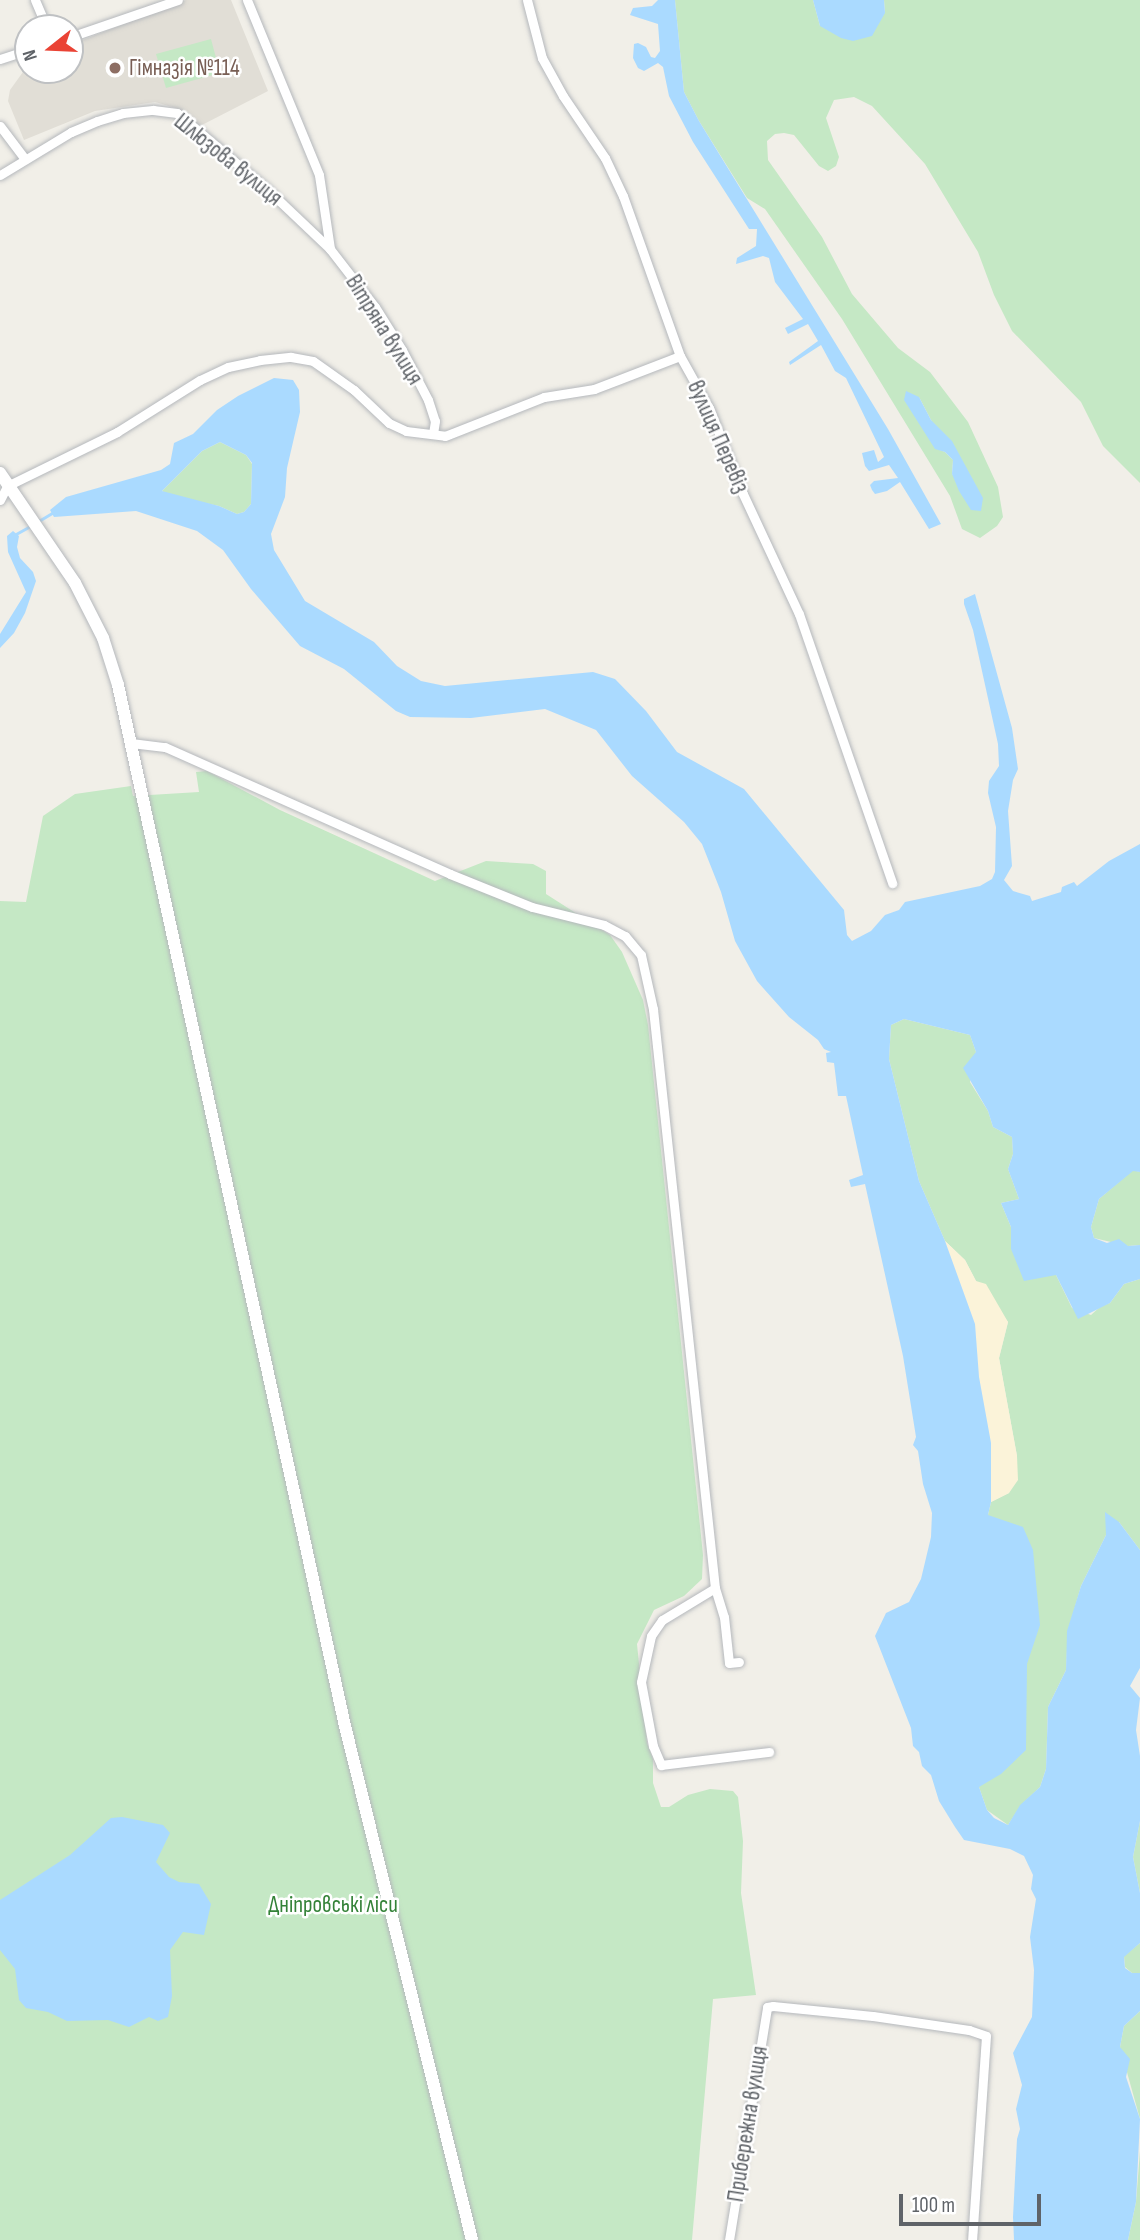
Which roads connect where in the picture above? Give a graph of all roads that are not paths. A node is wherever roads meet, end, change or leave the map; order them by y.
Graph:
1 (178, 0) edge
2 (247, 0) edge
3 (527, 0) edge
4 (84, 32) edge
5 (0, 126) edge
6 (25, 159) junction
7 (0, 175) edge
8 (330, 249) junction
9 (680, 356) junction
10 (433, 433) junction
11 (0, 473) edge
12 (7, 486) junction
13 (0, 500) edge
14 (131, 743) junction
15 (892, 883) dead end
16 (715, 1588) junction
17 (738, 1662) dead end
18 (769, 1752) dead end
19 (472, 2240) edge
20 (729, 2240) edge
21 (972, 2240) edge

1 - 4 street
2 - 8 street, Вітряна вулиця
3 - 9 street, вулиця Перевіз
5 - 6 street
6 - 7 street, Шлюзова вулиця
6 - 8 street, Шлюзова вулиця
8 - 10 street, Вітряна вулиця
9 - 10 street
9 - 15 street, вулиця Перевіз
10 - 12 street
11 - 12 main road
12 - 13 street
12 - 14 main road
14 - 16 street
14 - 19 main road
16 - 17 street
16 - 18 street
20 - 21 street, Прибережна вулиця

